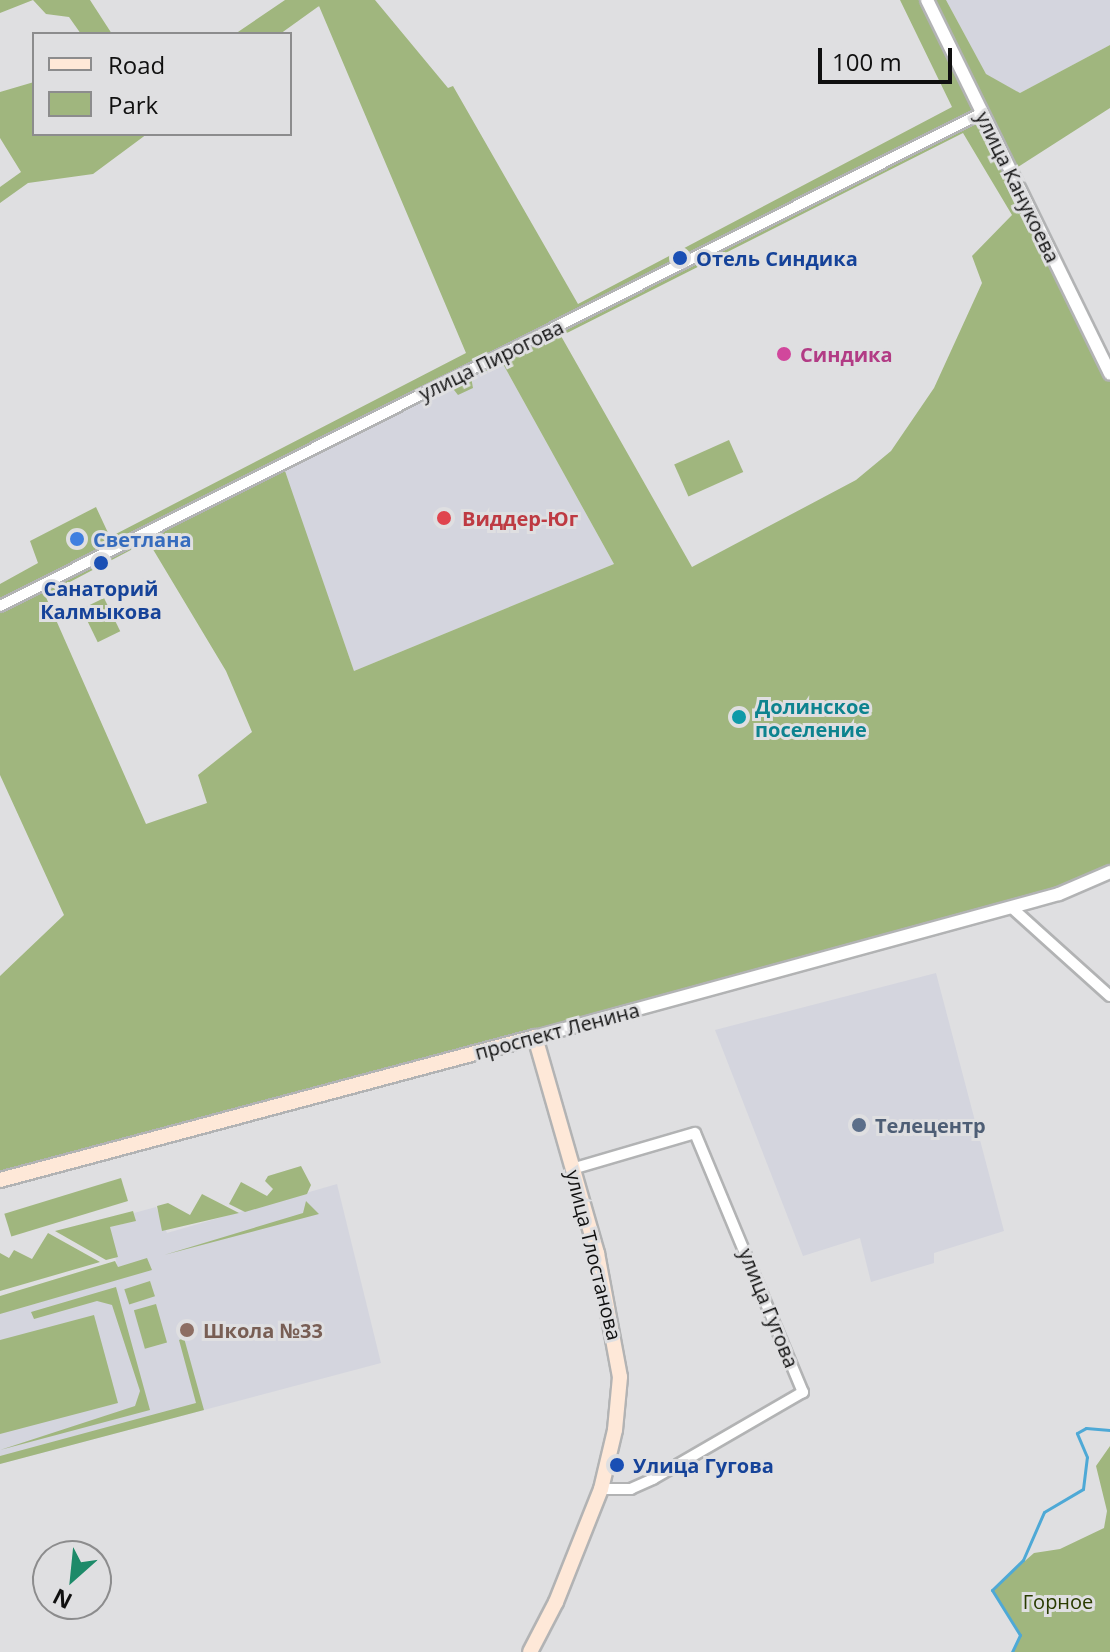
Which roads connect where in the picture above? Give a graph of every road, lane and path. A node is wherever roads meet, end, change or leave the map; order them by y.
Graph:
1 (927, 0) edge
2 (982, 113) junction
3 (1110, 374) edge
4 (0, 606) edge
5 (1110, 872) edge
6 (1011, 907) junction
7 (1110, 996) edge
8 (535, 1037) junction
9 (572, 1169) junction
10 (0, 1180) edge
11 (601, 1489) junction
12 (530, 1652) edge

1 - 2 street, улица Канукоева
2 - 3 street, улица Канукоева
2 - 4 street, улица Пирогова
5 - 6 street, проспект Ленина
6 - 7 street
6 - 8 street, проспект Ленина
8 - 9 main road, улица Тлостанова
8 - 10 main road, проспект Ленина
9 - 11 main road, улица Тлостанова
9 - 11 street, улица Гугова
11 - 12 main road, улица Тлостанова

